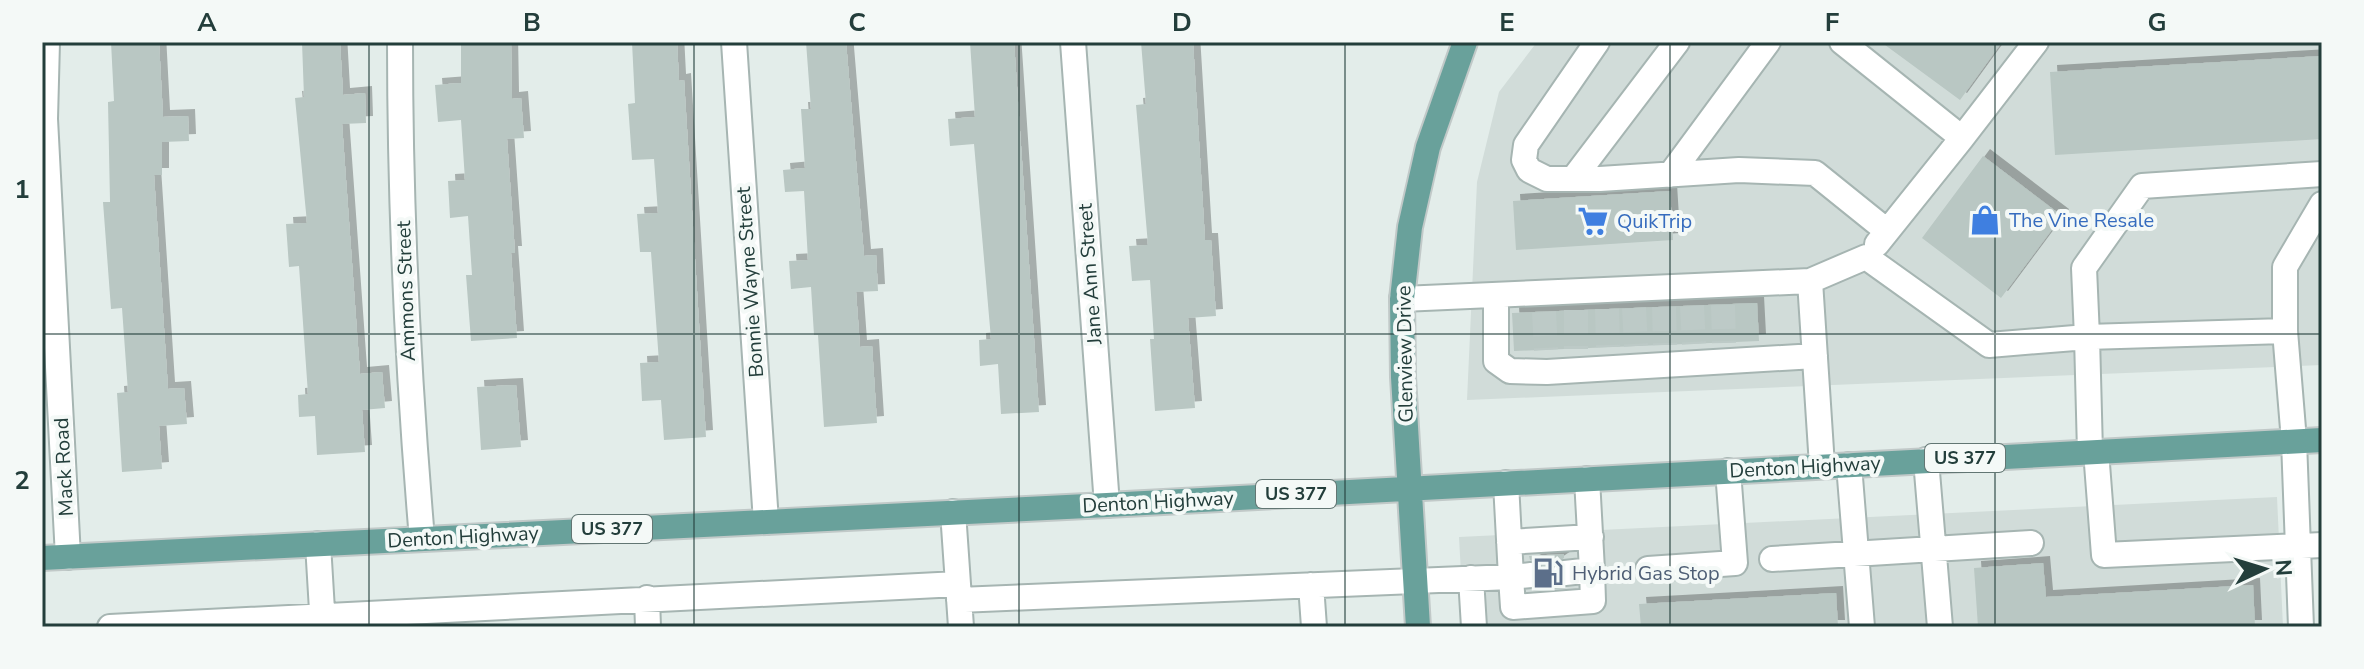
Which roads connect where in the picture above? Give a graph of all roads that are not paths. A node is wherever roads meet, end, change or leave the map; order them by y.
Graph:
1 (47, 42) edge
2 (400, 42) edge
3 (734, 42) edge
4 (1073, 42) edge
5 (1465, 42) edge
6 (1597, 42) edge
7 (1677, 42) edge
8 (1768, 42) edge
9 (1842, 42) edge
10 (2036, 42) edge
11 (1962, 138) junction
12 (2322, 174) edge
13 (1670, 175) junction
14 (1573, 179) junction
15 (2322, 204) edge
16 (1887, 231) junction
17 (1866, 257) junction
18 (1810, 281) junction
19 (1496, 296) junction
20 (1402, 299) junction
21 (2285, 331) junction
22 (2087, 337) junction
23 (1815, 356) junction
24 (2322, 440) edge
25 (2294, 441) junction
26 (2093, 452) junction
27 (1926, 460) junction
28 (1849, 465) junction
29 (1822, 466) junction
30 (1728, 471) junction
31 (1587, 479) junction
32 (1506, 483) junction
33 (1409, 487) junction
34 (1107, 505) junction
35 (953, 512) junction
36 (766, 522) junction
37 (1591, 537) junction
38 (422, 539) junction
39 (1509, 542) junction
40 (2031, 543) dead end
41 (318, 544) junction
42 (2310, 545) edge
43 (1934, 548) junction
44 (1856, 553) junction
45 (68, 557) junction
46 (42, 558) edge
47 (1772, 559) dead end
48 (1648, 569) dead end
49 (1592, 570) junction
50 (1565, 573) tunnel mouth
51 (1521, 576) junction
52 (1471, 578) junction
53 (1415, 580) junction
54 (1311, 585) junction
55 (959, 592) junction
56 (647, 598) junction
57 (1514, 617) edge
58 (323, 622) edge
59 (110, 627) edge
60 (121, 627) edge
61 (648, 627) edge
62 (961, 627) edge
63 (1314, 627) edge
64 (1418, 627) edge
65 (1474, 627) edge
66 (1862, 627) edge
67 (1940, 627) edge
68 (2301, 627) edge

1 - 45 street, Mack Road
2 - 38 street, Ammons Street
3 - 36 street, Bonnie Wayne Street
4 - 34 street, Jane Ann Street
5 - 20 main road, Glenview Drive
6 - 14 street
7 - 14 street
8 - 13 street
9 - 11 street
10 - 11 street
11 - 16 street
12 - 22 street
13 - 14 street
13 - 16 street
15 - 21 street
16 - 17 street
17 - 18 street
17 - 22 street
18 - 19 street
18 - 23 street
19 - 20 street
19 - 23 street
20 - 33 main road, Glenview Drive
21 - 22 street
21 - 25 street
22 - 26 street
23 - 29 street
24 - 25 main road, Denton Highway / US 377
25 - 26 main road, Denton Highway / US 377
25 - 42 street
26 - 27 main road, Denton Highway / US 377
26 - 42 street
27 - 28 main road, Denton Highway / US 377
27 - 43 street
28 - 29 main road, Denton Highway / US 377
28 - 44 street
29 - 30 main road, Denton Highway / US 377
30 - 31 main road, Denton Highway / US 377
30 - 48 street
31 - 32 main road, Denton Highway / US 377
31 - 37 street
32 - 33 main road, Denton Highway / US 377
32 - 39 street
33 - 34 main road, Denton Highway / US 377
33 - 53 main road, Glenview Drive
34 - 35 main road, Denton Highway / US 377
35 - 36 main road, Denton Highway / US 377
35 - 55 street
36 - 38 main road, Denton Highway / US 377
37 - 39 street
37 - 49 street
38 - 41 main road, Denton Highway / US 377
39 - 51 street
40 - 43 street
41 - 45 main road, Denton Highway / US 377
41 - 58 street
42 - 68 street
43 - 44 street
43 - 67 street
44 - 47 street
44 - 66 street
45 - 46 main road, Denton Highway / US 377
49 - 50 street
49 - 57 street
51 - 52 street
51 - 57 street
52 - 53 street
52 - 65 street
53 - 54 street
53 - 64 main road, Glenview Drive
54 - 55 street
54 - 63 street
55 - 56 street
55 - 62 street
56 - 58 street
56 - 61 street
58 - 60 street
59 - 60 street

